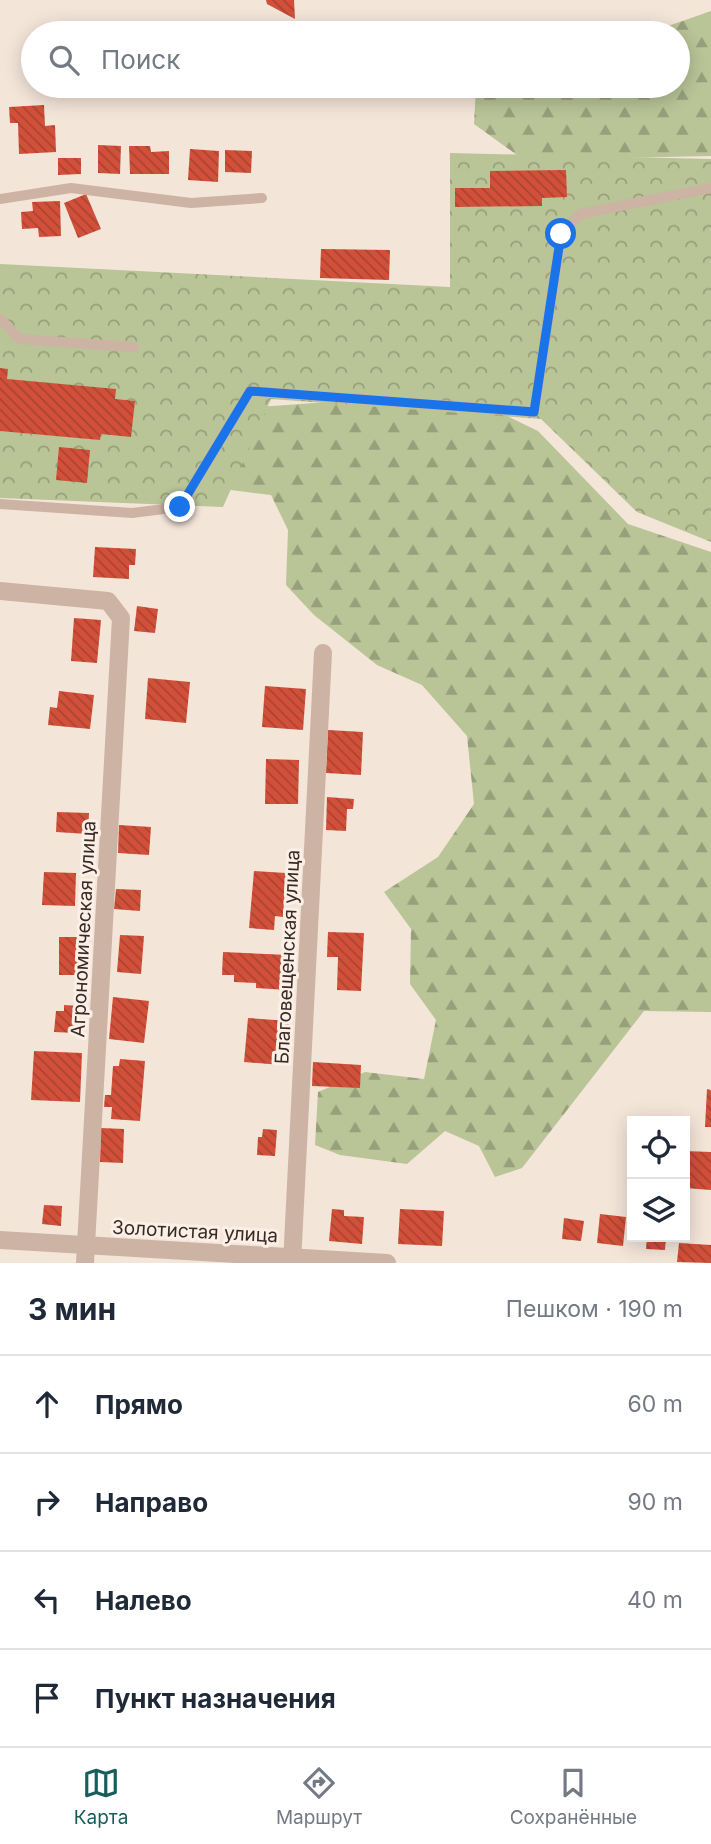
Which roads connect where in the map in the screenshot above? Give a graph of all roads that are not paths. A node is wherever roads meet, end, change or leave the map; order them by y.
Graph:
1 (711, 188) edge
2 (0, 198) edge
3 (262, 198) dead end
4 (0, 318) edge
5 (134, 346) dead end
6 (0, 504) edge
7 (0, 591) edge
8 (323, 653) dead end
9 (0, 1240) edge
10 (85, 1254) edge
11 (292, 1260) edge
12 (387, 1263) edge

1 - 6 lane
2 - 3 lane
4 - 5 lane
7 - 10 street, Агрономическая улица
8 - 11 street, Благовещенская улица
9 - 10 street, Золотистая улица
10 - 11 street, Золотистая улица
11 - 12 street, Золотистая улица

